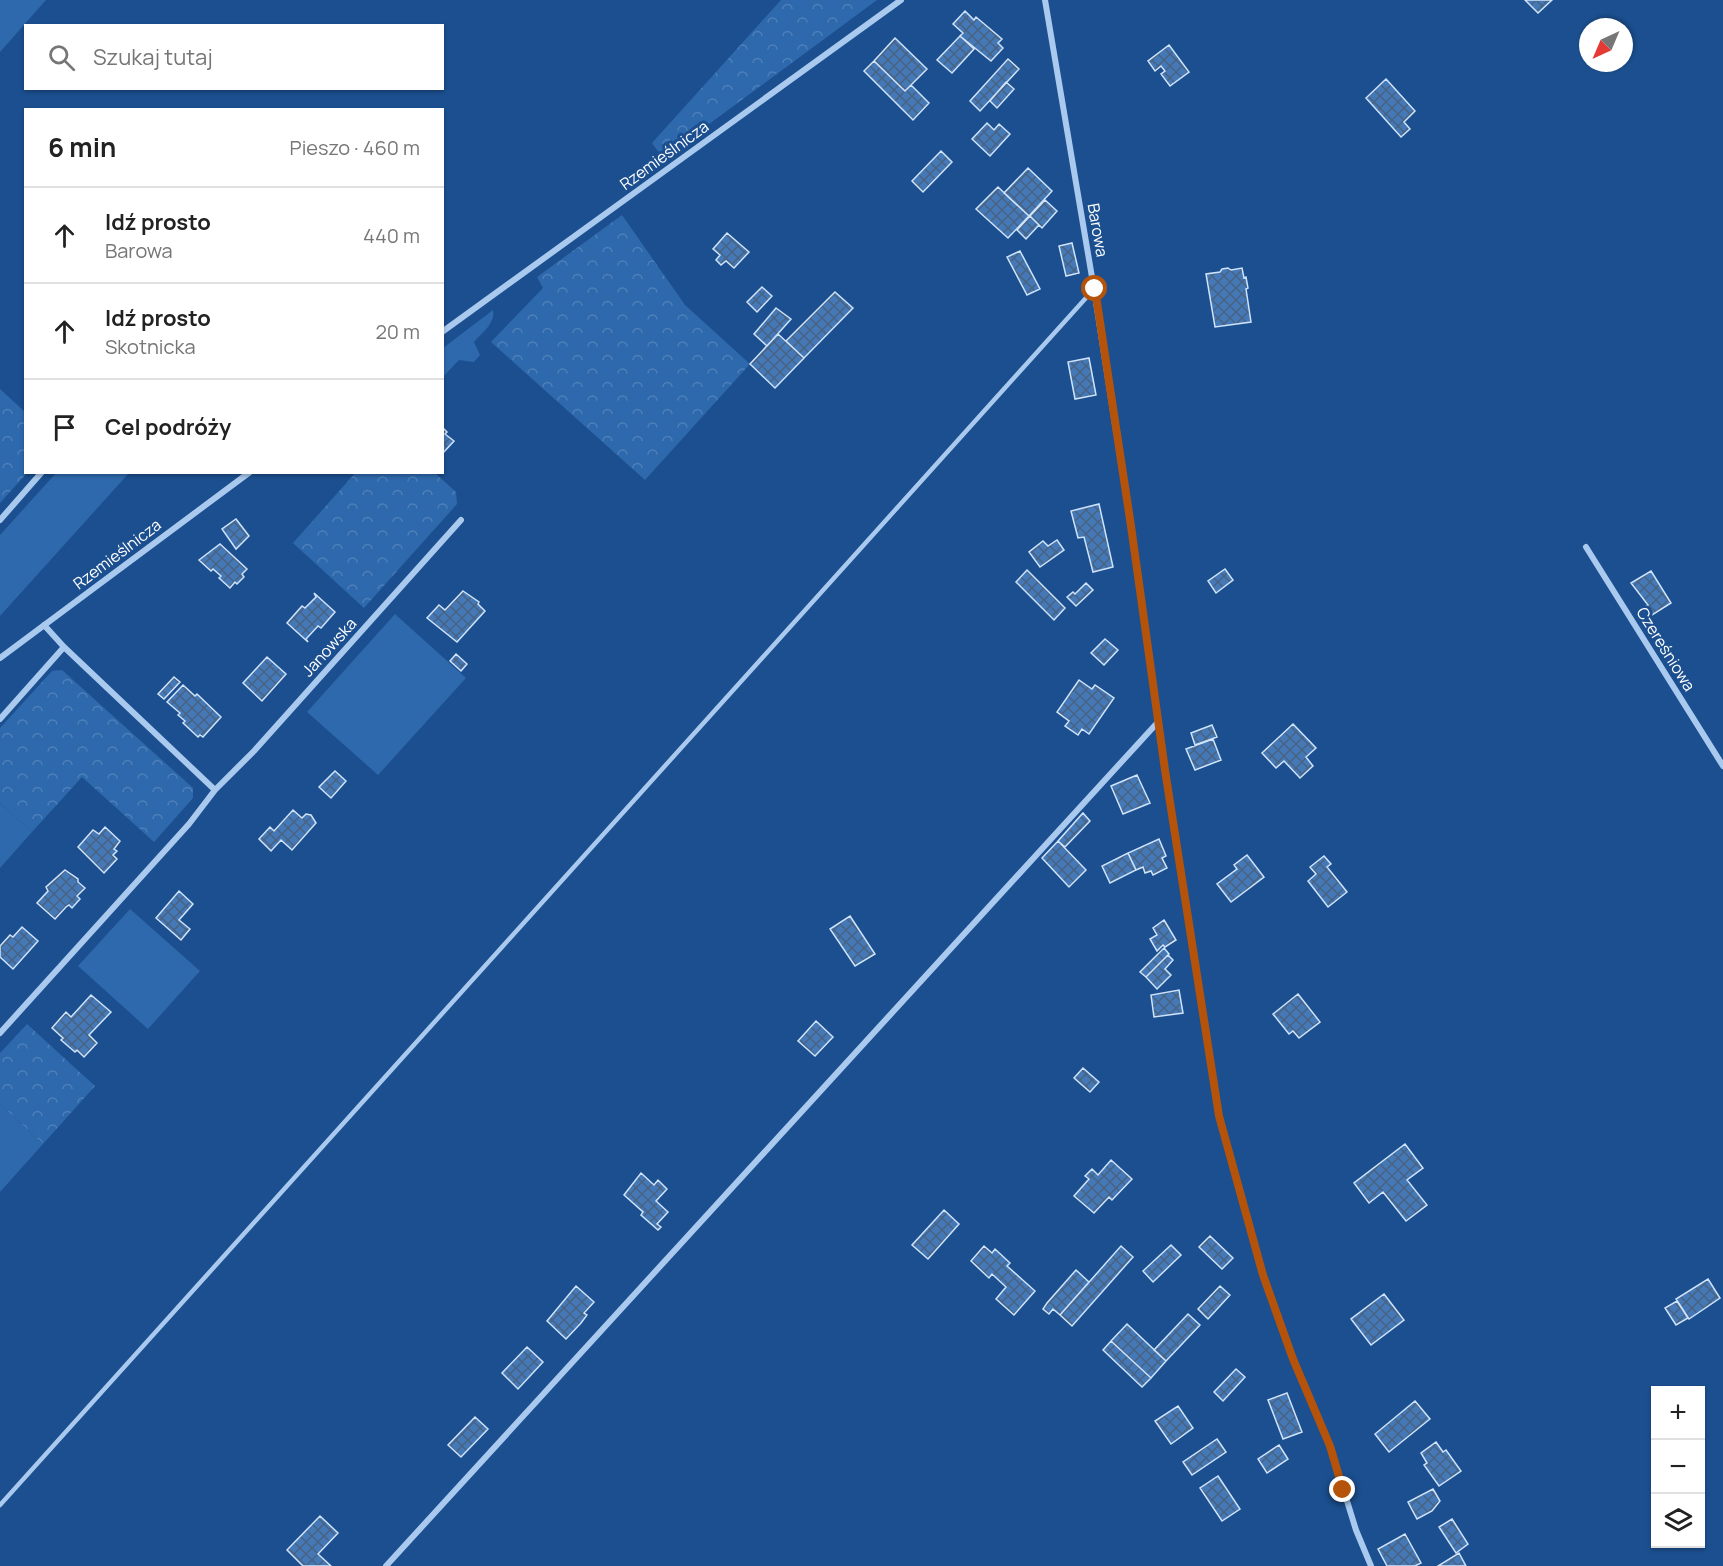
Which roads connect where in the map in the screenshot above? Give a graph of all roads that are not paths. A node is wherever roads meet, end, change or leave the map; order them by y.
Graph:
1 (901, 0) edge
2 (1045, 0) edge
3 (1095, 289) junction
4 (444, 331) edge
5 (40, 474) edge
6 (247, 474) edge
7 (0, 520) edge
8 (461, 520) dead end
9 (1586, 546) dead end
10 (44, 625) junction
11 (64, 647) junction
12 (0, 658) edge
13 (0, 719) edge
14 (1158, 722) junction
15 (1723, 766) edge
16 (215, 790) junction
17 (0, 1033) edge
18 (0, 1505) edge
19 (386, 1566) edge
20 (1371, 1566) edge

1 - 4 street, Rzemieślnicza
2 - 3 street, Barowa
3 - 14 street, Barowa
3 - 18 lane
5 - 7 street
6 - 10 street, Rzemieślnicza
8 - 16 street, Janowska
9 - 15 street, Czereśniowa
10 - 11 street
10 - 12 street, Rzemieślnicza
11 - 13 street
11 - 16 street
14 - 19 street
14 - 20 street, Barowa
16 - 17 street, Janowska

